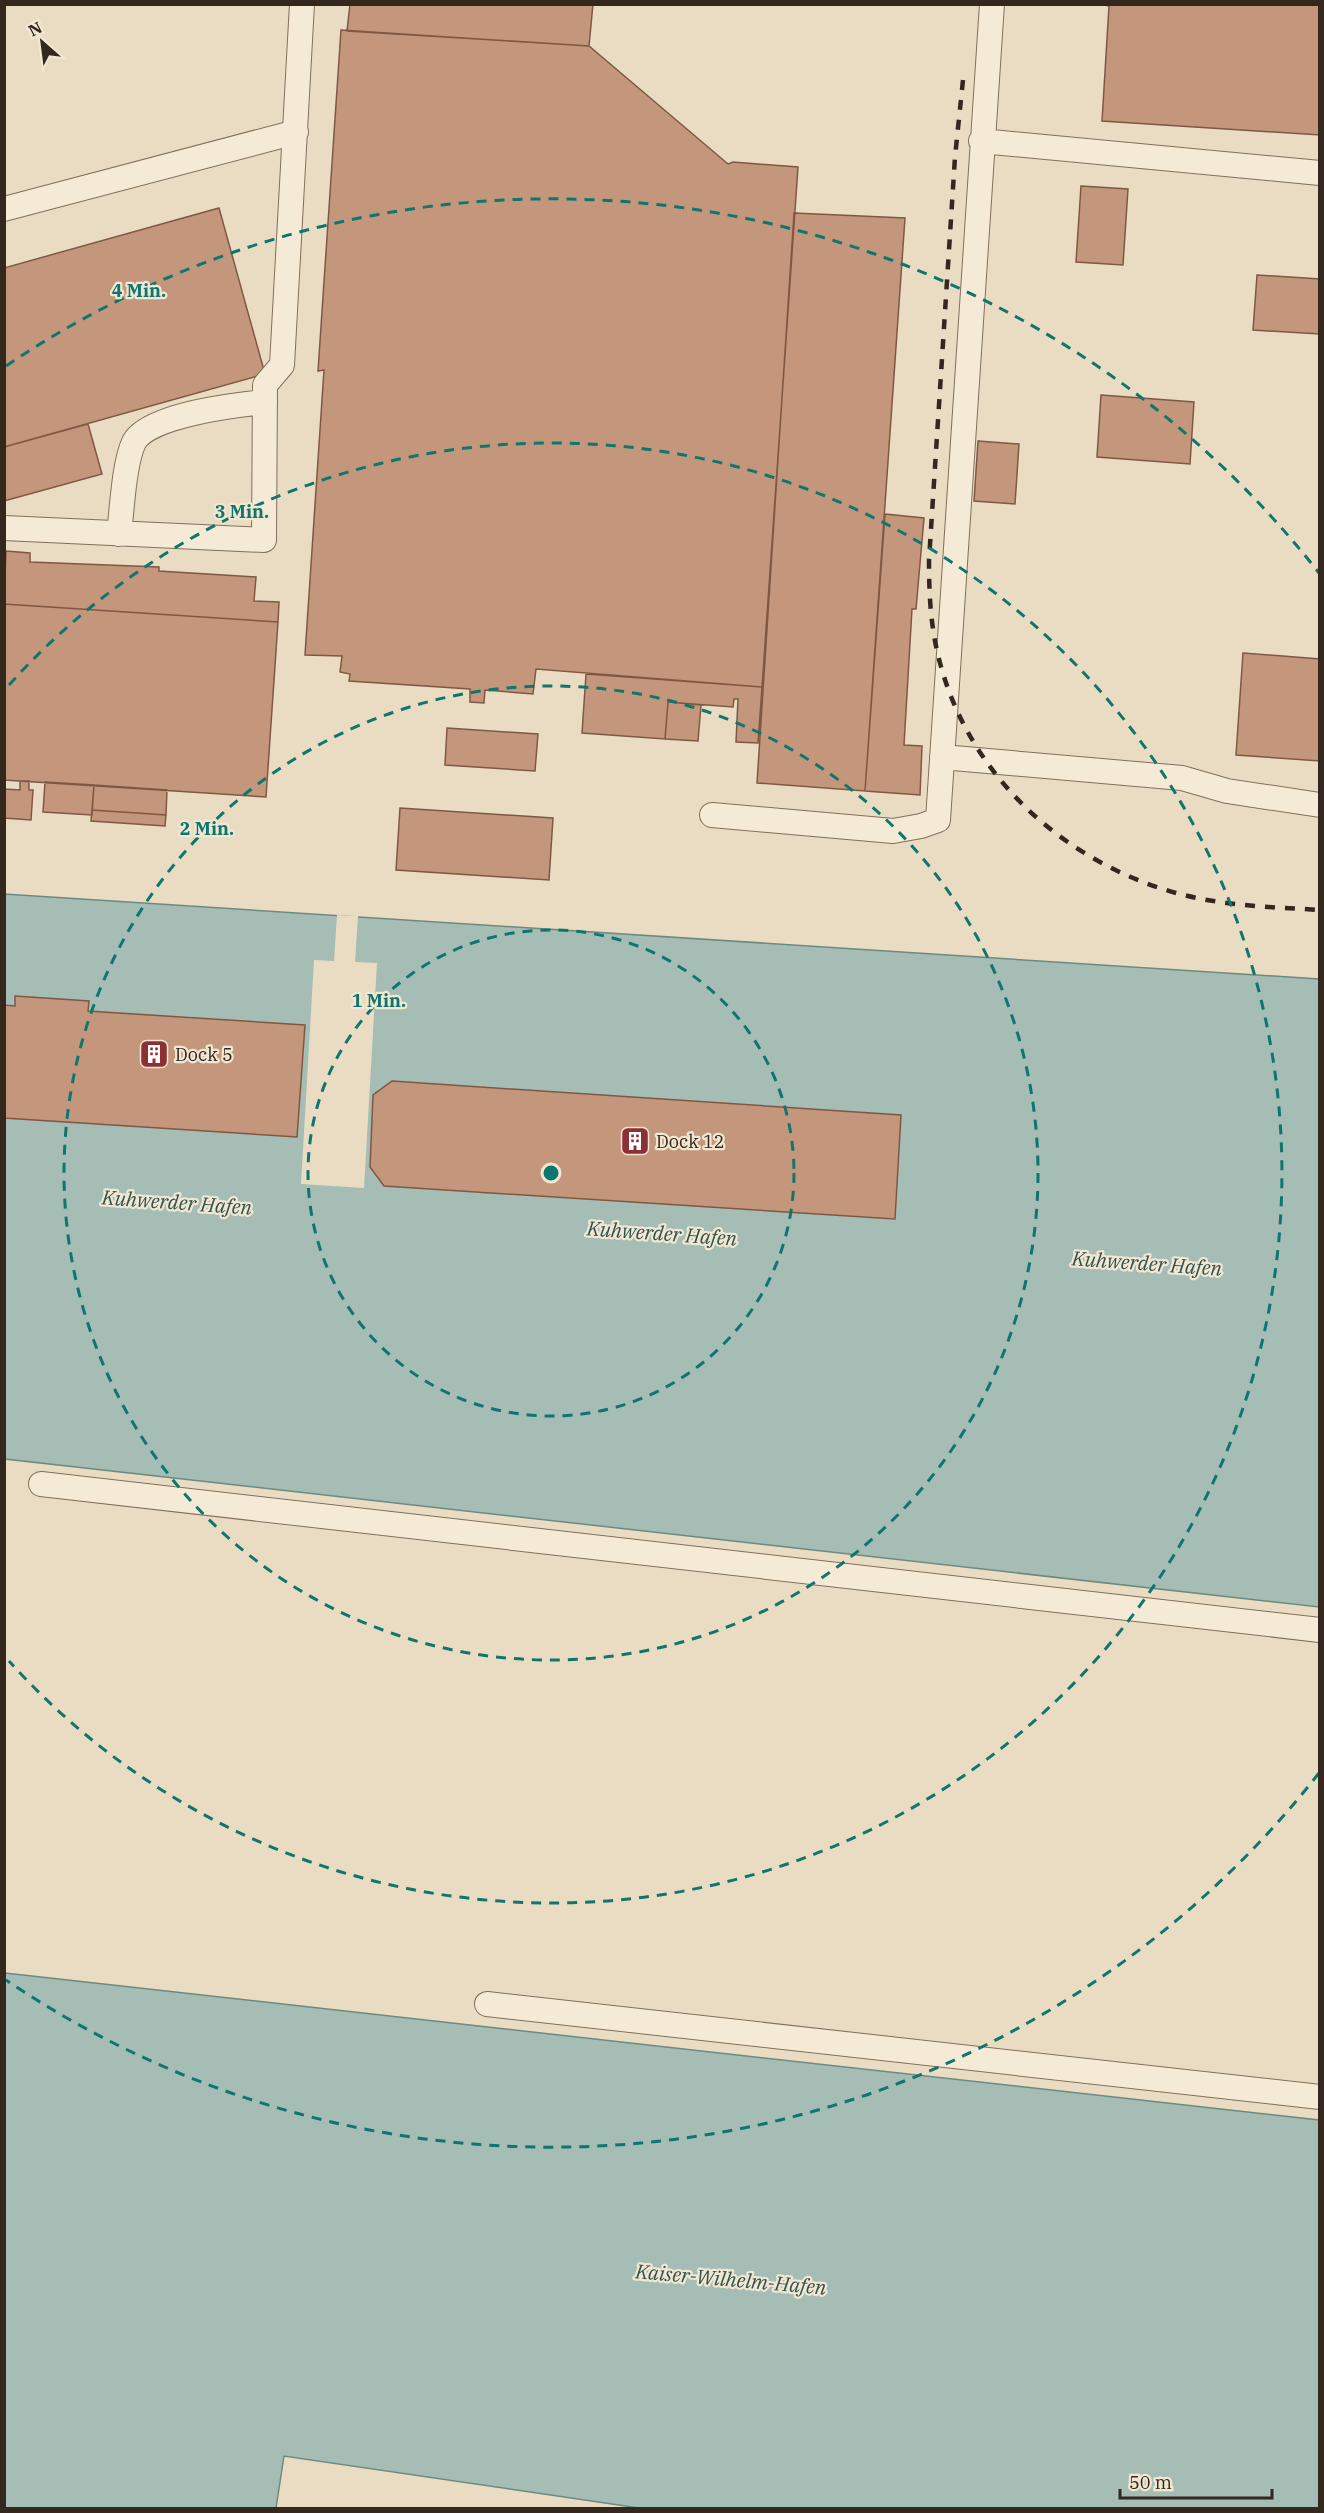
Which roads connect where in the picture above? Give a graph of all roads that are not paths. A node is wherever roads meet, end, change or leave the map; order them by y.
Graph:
1 (302, 4) edge
2 (992, 4) edge
3 (296, 132) junction
4 (981, 141) junction
5 (1320, 173) edge
6 (4, 209) edge
7 (265, 402) junction
8 (4, 528) edge
9 (119, 534) junction
10 (942, 757) junction
11 (1320, 805) edge
12 (712, 815) dead end
13 (41, 1484) dead end
14 (1320, 1630) edge
15 (487, 2004) dead end
16 (1320, 2097) edge

1 - 3 lane
2 - 4 lane
3 - 6 lane
3 - 7 lane
4 - 5 lane
4 - 10 lane
7 - 9 lane
7 - 9 lane
8 - 9 lane
10 - 11 lane
10 - 12 lane
13 - 14 lane
15 - 16 lane

